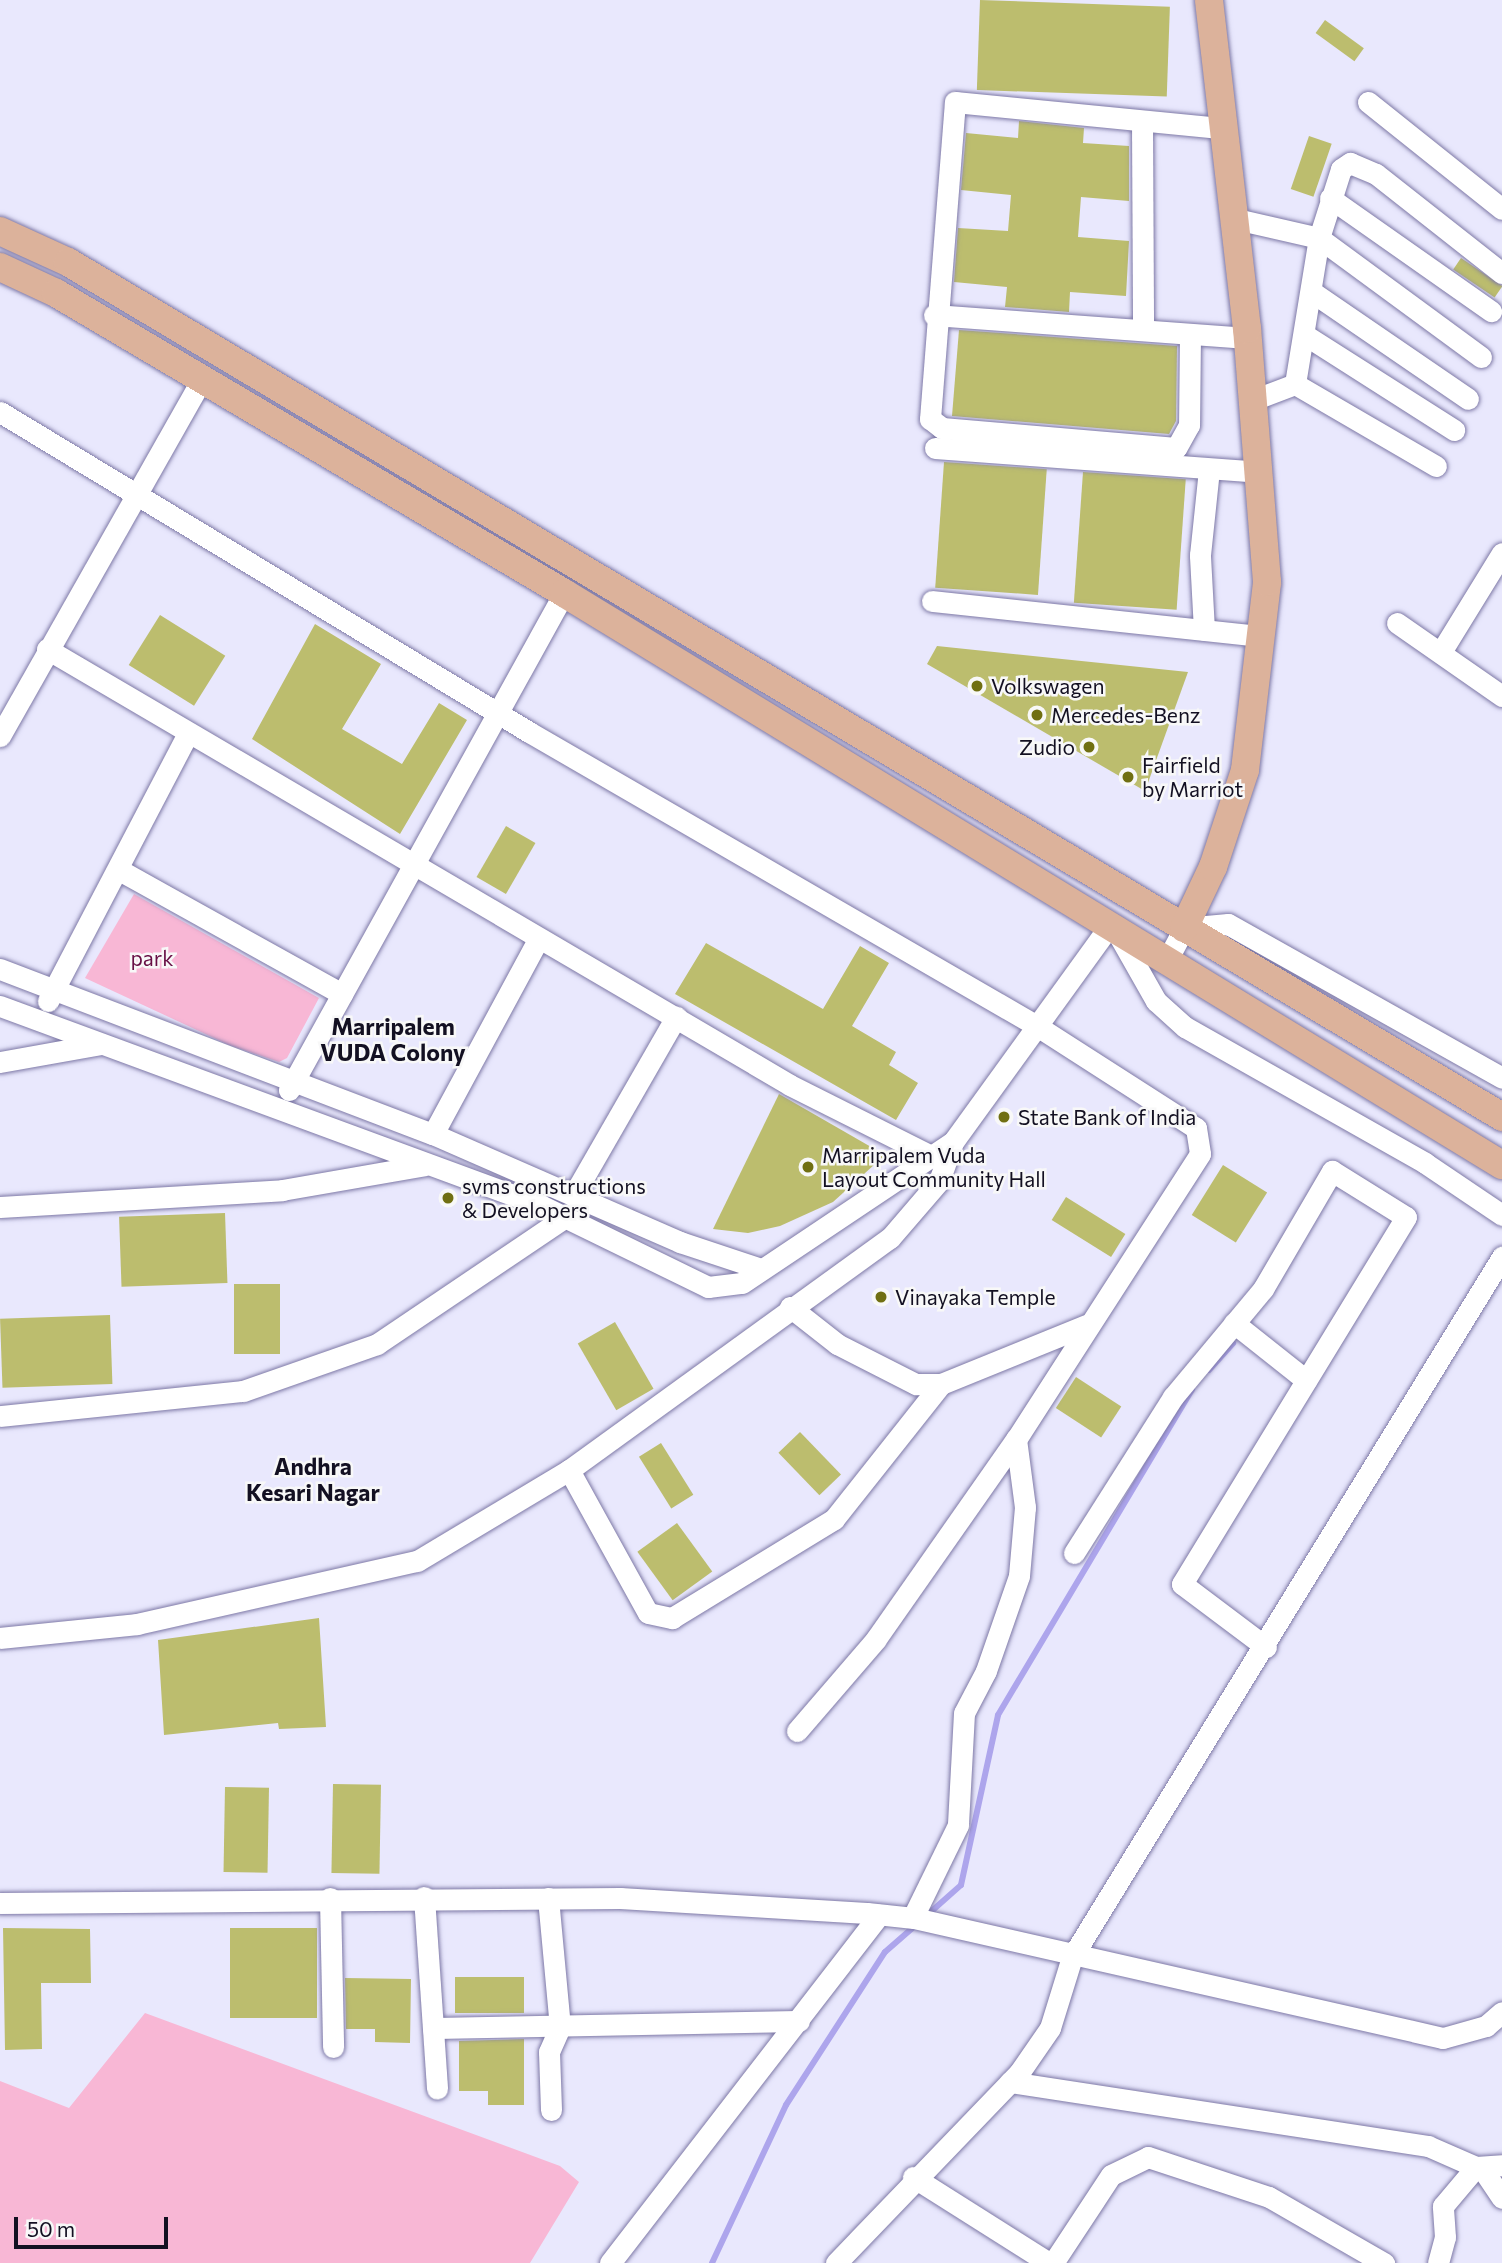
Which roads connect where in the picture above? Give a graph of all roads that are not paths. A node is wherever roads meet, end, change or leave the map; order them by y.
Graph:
1 (1209, 0) edge
2 (1367, 102) dead end
3 (1142, 122) junction
4 (1220, 128) junction
5 (1330, 198) junction
6 (1502, 209) edge
7 (1232, 218) junction
8 (0, 231) edge
9 (1320, 238) junction
10 (0, 267) edge
11 (1502, 273) edge
12 (1312, 292) junction
13 (1491, 311) dead end
14 (934, 315) junction
15 (1143, 330) junction
16 (1190, 334) junction
17 (1304, 335) junction
18 (1248, 338) junction
19 (1480, 357) dead end
20 (200, 382) junction
21 (1295, 384) junction
22 (1468, 399) dead end
23 (1253, 400) junction
24 (0, 412) edge
25 (1454, 430) dead end
26 (935, 448) dead end
27 (1436, 466) dead end
28 (1209, 470) junction
29 (1258, 472) junction
30 (135, 491) junction
31 (1502, 553) edge
32 (564, 593) junction
33 (932, 601) dead end
34 (1397, 623) dead end
35 (1204, 630) junction
36 (1262, 636) junction
37 (47, 649) junction
38 (1441, 652) junction
39 (1502, 695) edge
40 (494, 710) junction
41 (188, 733) junction
42 (0, 736) edge
43 (411, 866) junction
44 (121, 871) junction
45 (1184, 928) junction
46 (1113, 931) junction
47 (538, 940) junction
48 (1166, 962) junction
49 (0, 969) edge
50 (54, 991) junction
51 (342, 993) junction
52 (0, 1006) edge
53 (676, 1017) junction
54 (39, 1018) junction
55 (1037, 1026) junction
56 (103, 1043) junction
57 (0, 1062) edge
58 (1502, 1078) edge
59 (295, 1080) junction
60 (280, 1107) junction
61 (1502, 1117) edge
62 (433, 1134) junction
63 (953, 1142) junction
64 (933, 1157) junction
65 (427, 1165) junction
66 (1502, 1165) edge
67 (573, 1196) junction
68 (0, 1207) edge
69 (1502, 1215) edge
70 (565, 1217) junction
71 (1502, 1257) edge
72 (761, 1269) junction
73 (789, 1307) junction
74 (1090, 1323) junction
75 (1234, 1323) junction
76 (1306, 1380) junction
77 (941, 1384) junction
78 (0, 1416) edge
79 (1016, 1439) junction
80 (569, 1471) junction
81 (1074, 1553) dead end
82 (0, 1639) edge
83 (1266, 1647) junction
84 (797, 1731) dead end
85 (424, 1897) junction
86 (330, 1898) junction
87 (548, 1898) junction
88 (0, 1903) edge
89 (880, 1915) junction
90 (920, 1919) junction
91 (1072, 1957) junction
92 (1502, 2012) edge
93 (799, 2021) junction
94 (560, 2027) junction
95 (433, 2028) junction
96 (333, 2047) dead end
97 (1010, 2082) junction
98 (437, 2089) dead end
99 (551, 2109) dead end
100 (1487, 2166) edge
101 (913, 2177) junction
102 (1502, 2198) edge
103 (1045, 2262) edge
104 (610, 2263) edge
105 (836, 2263) edge
106 (1384, 2263) edge
107 (1438, 2263) edge

1 - 4 main road
2 - 6 street
3 - 4 street
3 - 14 street
3 - 15 street
4 - 7 main road
5 - 9 street
5 - 11 street
5 - 13 street
7 - 9 street
7 - 18 main road
8 - 45 main road
9 - 12 street
9 - 19 street
10 - 20 main road
12 - 17 street
12 - 22 street
14 - 15 street
14 - 16 street
15 - 16 street
16 - 18 street
17 - 21 street
17 - 25 street
18 - 23 main road
20 - 30 street
20 - 32 main road
21 - 23 street
21 - 27 street
23 - 29 main road
24 - 30 street
26 - 28 street
28 - 29 street
28 - 35 street
29 - 36 main road
30 - 37 street
30 - 40 street
31 - 38 street
32 - 40 street
32 - 46 main road
33 - 35 street
34 - 38 street
35 - 36 street
36 - 45 main road
37 - 41 street
37 - 42 street
38 - 39 street
40 - 43 street
40 - 55 street
41 - 43 street
41 - 44 street
43 - 47 street
43 - 51 street
44 - 50 street
44 - 51 street
45 - 48 street
45 - 58 street
45 - 61 main road
46 - 48 main road
46 - 55 street
46 - 69 street
47 - 53 street
47 - 62 street
48 - 66 main road
49 - 50 street
50 - 54 street
50 - 59 street
51 - 59 street
52 - 54 street
53 - 64 street
53 - 67 street
54 - 56 street
55 - 63 street
55 - 74 street
56 - 57 street
56 - 60 street
59 - 60 street
59 - 62 street
60 - 65 street
62 - 67 street
63 - 64 street
63 - 73 street
64 - 72 street
65 - 68 street
65 - 70 street
67 - 72 street
70 - 72 street
70 - 78 street
71 - 83 street
73 - 77 street
73 - 80 street
74 - 77 street
74 - 79 street
75 - 76 street
75 - 76 street
75 - 81 street
76 - 83 street
77 - 80 street
79 - 84 street
79 - 90 street
80 - 82 street
83 - 91 street
85 - 86 street
85 - 87 street
85 - 95 street
86 - 88 street
86 - 96 street
87 - 89 street
87 - 94 street
89 - 90 street
89 - 93 street
90 - 91 street
91 - 92 street
91 - 97 street
93 - 94 street
93 - 104 street
94 - 95 street
94 - 99 street
95 - 98 street
97 - 100 street
97 - 101 street
100 - 102 street
100 - 107 street
101 - 103 street
101 - 105 street
103 - 106 street

